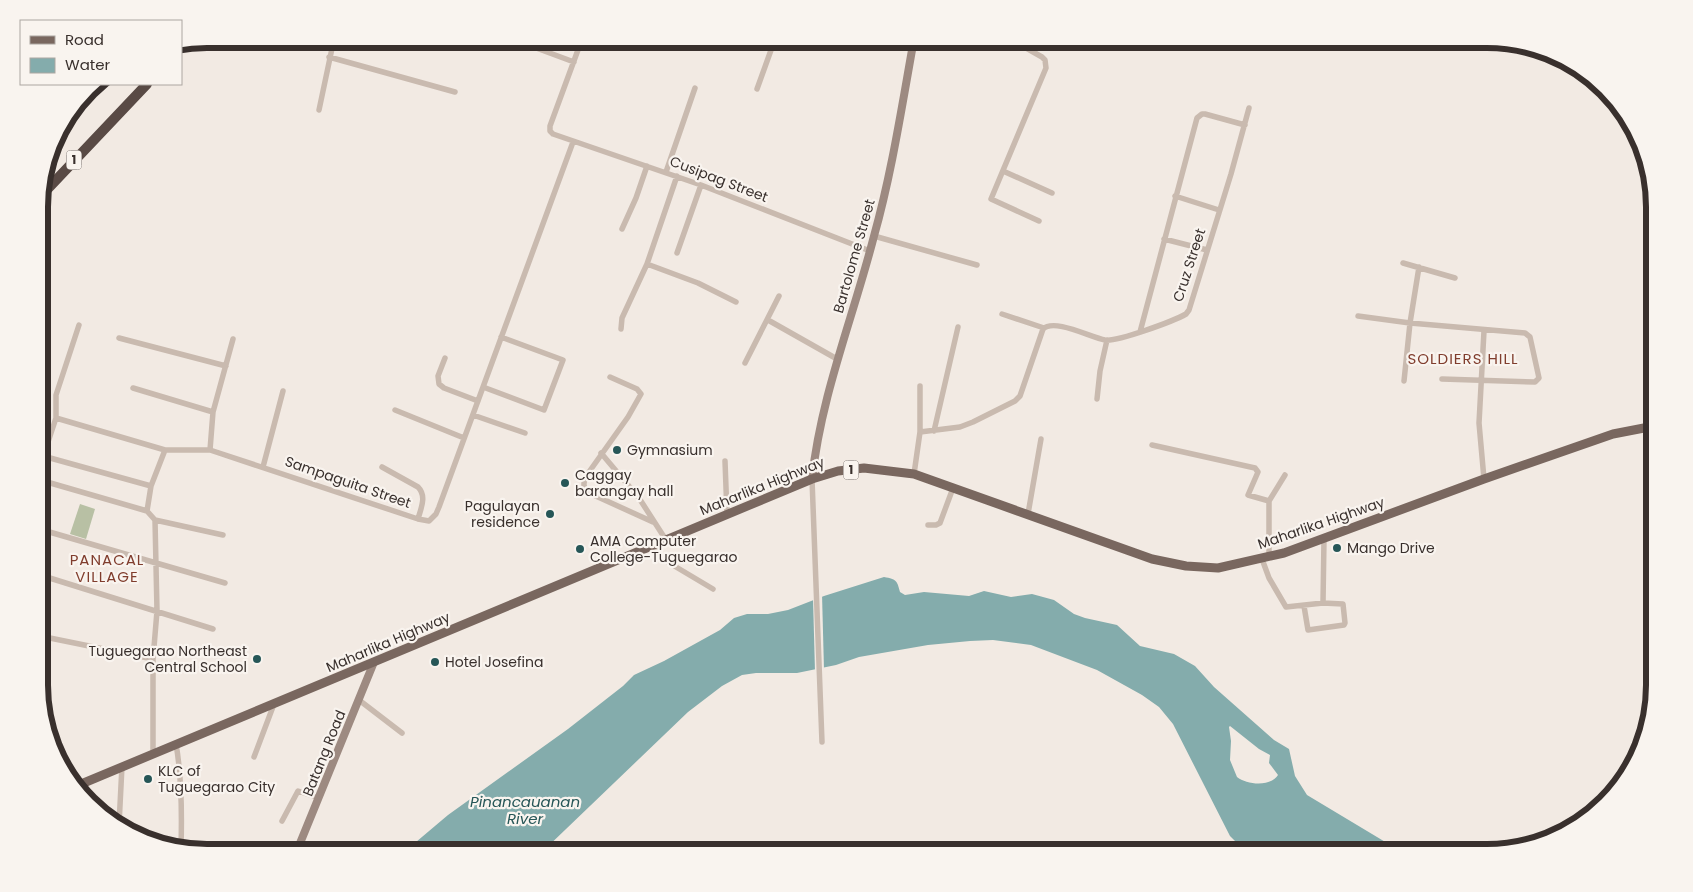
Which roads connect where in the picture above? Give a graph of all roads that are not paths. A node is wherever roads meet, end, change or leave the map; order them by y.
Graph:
1 (332, 48) edge
2 (536, 48) edge
3 (579, 48) edge
4 (772, 48) edge
5 (912, 48) edge
6 (1026, 48) edge
7 (329, 57) junction
8 (574, 62) junction
9 (146, 85) edge
10 (695, 88) dead end
11 (757, 89) dead end
12 (454, 92) dead end
13 (1250, 108) dead end
14 (319, 110) dead end
15 (1245, 125) junction
16 (574, 142) junction
17 (647, 166) junction
18 (666, 172) junction
19 (1003, 172) junction
20 (678, 176) junction
21 (51, 177) edge
22 (55, 180) junction
23 (701, 184) junction
24 (49, 187) edge
25 (1052, 193) dead end
26 (1175, 196) junction
27 (1219, 210) junction
28 (1039, 221) dead end
29 (622, 229) dead end
30 (874, 236) junction
31 (1164, 239) junction
32 (1207, 250) junction
33 (870, 251) junction
34 (677, 253) dead end
35 (1403, 263) dead end
36 (647, 264) junction
37 (976, 265) dead end
38 (1419, 267) junction
39 (1455, 278) dead end
40 (779, 296) dead end
41 (736, 302) dead end
42 (1002, 314) dead end
43 (1358, 316) dead end
44 (768, 320) junction
45 (1410, 323) junction
46 (79, 325) dead end
47 (958, 326) dead end
48 (1044, 328) junction
49 (620, 329) dead end
50 (1484, 330) junction
51 (1140, 332) junction
52 (501, 337) junction
53 (119, 338) dead end
54 (233, 339) dead end
55 (1107, 340) junction
56 (445, 358) dead end
57 (837, 359) junction
58 (745, 363) dead end
59 (226, 366) junction
60 (610, 377) dead end
61 (1442, 379) dead end
62 (1404, 381) dead end
63 (1480, 381) junction
64 (920, 386) dead end
65 (483, 387) junction
66 (133, 388) dead end
67 (283, 391) dead end
68 (1097, 399) dead end
69 (478, 401) junction
70 (395, 410) dead end
71 (213, 412) junction
72 (473, 415) junction
73 (56, 418) junction
74 (1646, 428) edge
75 (934, 431) junction
76 (920, 432) junction
77 (525, 433) dead end
78 (464, 438) junction
79 (1041, 438) dead end
80 (48, 441) edge
81 (1152, 445) dead end
82 (165, 450) junction
83 (210, 450) junction
84 (601, 453) junction
85 (48, 457) edge
86 (725, 461) dead end
87 (262, 467) junction
88 (382, 468) dead end
89 (914, 474) junction
90 (1285, 475) dead end
91 (812, 479) junction
92 (1484, 480) junction
93 (48, 482) edge
94 (150, 486) junction
95 (953, 488) junction
96 (1269, 501) junction
97 (147, 511) junction
98 (726, 514) junction
99 (1028, 514) junction
100 (418, 519) junction
101 (155, 520) junction
102 (653, 522) junction
103 (928, 525) dead end
104 (48, 532) edge
105 (223, 535) dead end
106 (1324, 539) junction
107 (666, 540) junction
108 (1265, 558) junction
109 (666, 561) dead end
110 (156, 564) junction
111 (48, 578) edge
112 (225, 583) dead end
113 (713, 588) dead end
114 (1323, 603) junction
115 (1304, 606) junction
116 (156, 611) junction
117 (213, 629) dead end
118 (48, 638) edge
119 (153, 660) junction
120 (374, 662) junction
121 (359, 700) junction
122 (274, 704) junction
123 (402, 733) dead end
124 (822, 742) dead end
125 (176, 744) junction
126 (152, 754) junction
127 (254, 758) dead end
128 (122, 766) junction
129 (82, 784) edge
130 (319, 798) junction
131 (119, 819) edge
132 (282, 822) dead end
133 (181, 842) edge
134 (300, 844) edge

1 - 7 street
2 - 8 street
3 - 8 street
4 - 11 street
5 - 30 street, Bartolome Street
6 - 19 street
7 - 12 street
7 - 14 street
8 - 16 street, Cusipag Street
9 - 22 highway, 1
10 - 18 street
13 - 15 street, Cruz Street
15 - 26 street
15 - 27 street, Cruz Street
16 - 17 street, Cusipag Street
16 - 52 street, Sampaguita Street
17 - 18 street, Cusipag Street
17 - 29 street
18 - 20 street, Cusipag Street
19 - 25 street
19 - 28 street
20 - 23 street, Cusipag Street
20 - 36 street
21 - 22 street
22 - 24 highway, 1
23 - 33 street, Cusipag Street
23 - 34 street
26 - 27 street
26 - 31 street
27 - 32 street, Cruz Street
30 - 33 street, Bartolome Street
30 - 37 street
31 - 32 street
31 - 51 street
32 - 51 street, Cruz Street
33 - 57 street, Bartolome Street
35 - 38 street
36 - 41 street
36 - 49 street
38 - 39 street
38 - 45 street
40 - 44 street
42 - 48 street, Cruz Street
43 - 45 street
44 - 57 street
44 - 58 street
45 - 50 street
45 - 62 street
46 - 73 street
47 - 75 street
48 - 55 street, Cruz Street
48 - 75 street
50 - 63 street
50 - 63 street
51 - 55 street, Cruz Street
52 - 65 street, Sampaguita Street
52 - 65 street
53 - 59 street
54 - 59 street
55 - 68 street
56 - 69 street
57 - 91 street, Bartolome Street
59 - 71 street
60 - 84 street
61 - 63 street
63 - 92 street
64 - 76 street
65 - 69 street, Sampaguita Street
66 - 71 street
67 - 87 street
69 - 72 street, Sampaguita Street
70 - 78 street
71 - 83 street
72 - 77 street
72 - 78 street, Sampaguita Street
73 - 80 street
73 - 82 street, Sampaguita Street
74 - 92 main road, Maharlika Highway / 1
75 - 76 street
76 - 89 street
78 - 100 street, Sampaguita Street
79 - 99 street
81 - 96 street
82 - 83 street, Sampaguita Street
82 - 94 street
83 - 87 street, Sampaguita Street
84 - 102 street
84 - 102 street
85 - 94 street
86 - 98 street
87 - 100 street, Sampaguita Street
88 - 100 street
89 - 91 main road, Maharlika Highway / 1
89 - 95 main road, Maharlika Highway / 1
90 - 96 street
91 - 98 main road, Maharlika Highway / 1
91 - 124 street
92 - 106 main road, Maharlika Highway / 1
93 - 97 street
94 - 97 street
95 - 99 main road, Maharlika Highway / 1
95 - 103 street
96 - 108 street
97 - 101 street
98 - 107 main road, Maharlika Highway / 1
99 - 108 main road, Maharlika Highway / 1
101 - 105 street
101 - 110 street
102 - 107 street
104 - 110 street
106 - 108 main road, Maharlika Highway / 1
106 - 114 street
107 - 120 main road, Maharlika Highway / 1
108 - 115 street
109 - 113 street
110 - 112 street
110 - 116 street
111 - 116 street
114 - 115 street
114 - 115 street
116 - 117 street
116 - 119 street
118 - 119 street
119 - 126 street
120 - 121 street, Batang Road
120 - 122 main road, Maharlika Highway / 1
121 - 123 street
121 - 130 street, Batang Road
122 - 125 main road, Maharlika Highway / 1
122 - 127 street
125 - 126 main road, Maharlika Highway / 1
125 - 133 street
126 - 128 main road, Maharlika Highway / 1
128 - 129 main road, Maharlika Highway / 1
128 - 131 street
130 - 132 street
130 - 134 street, Batang Road

